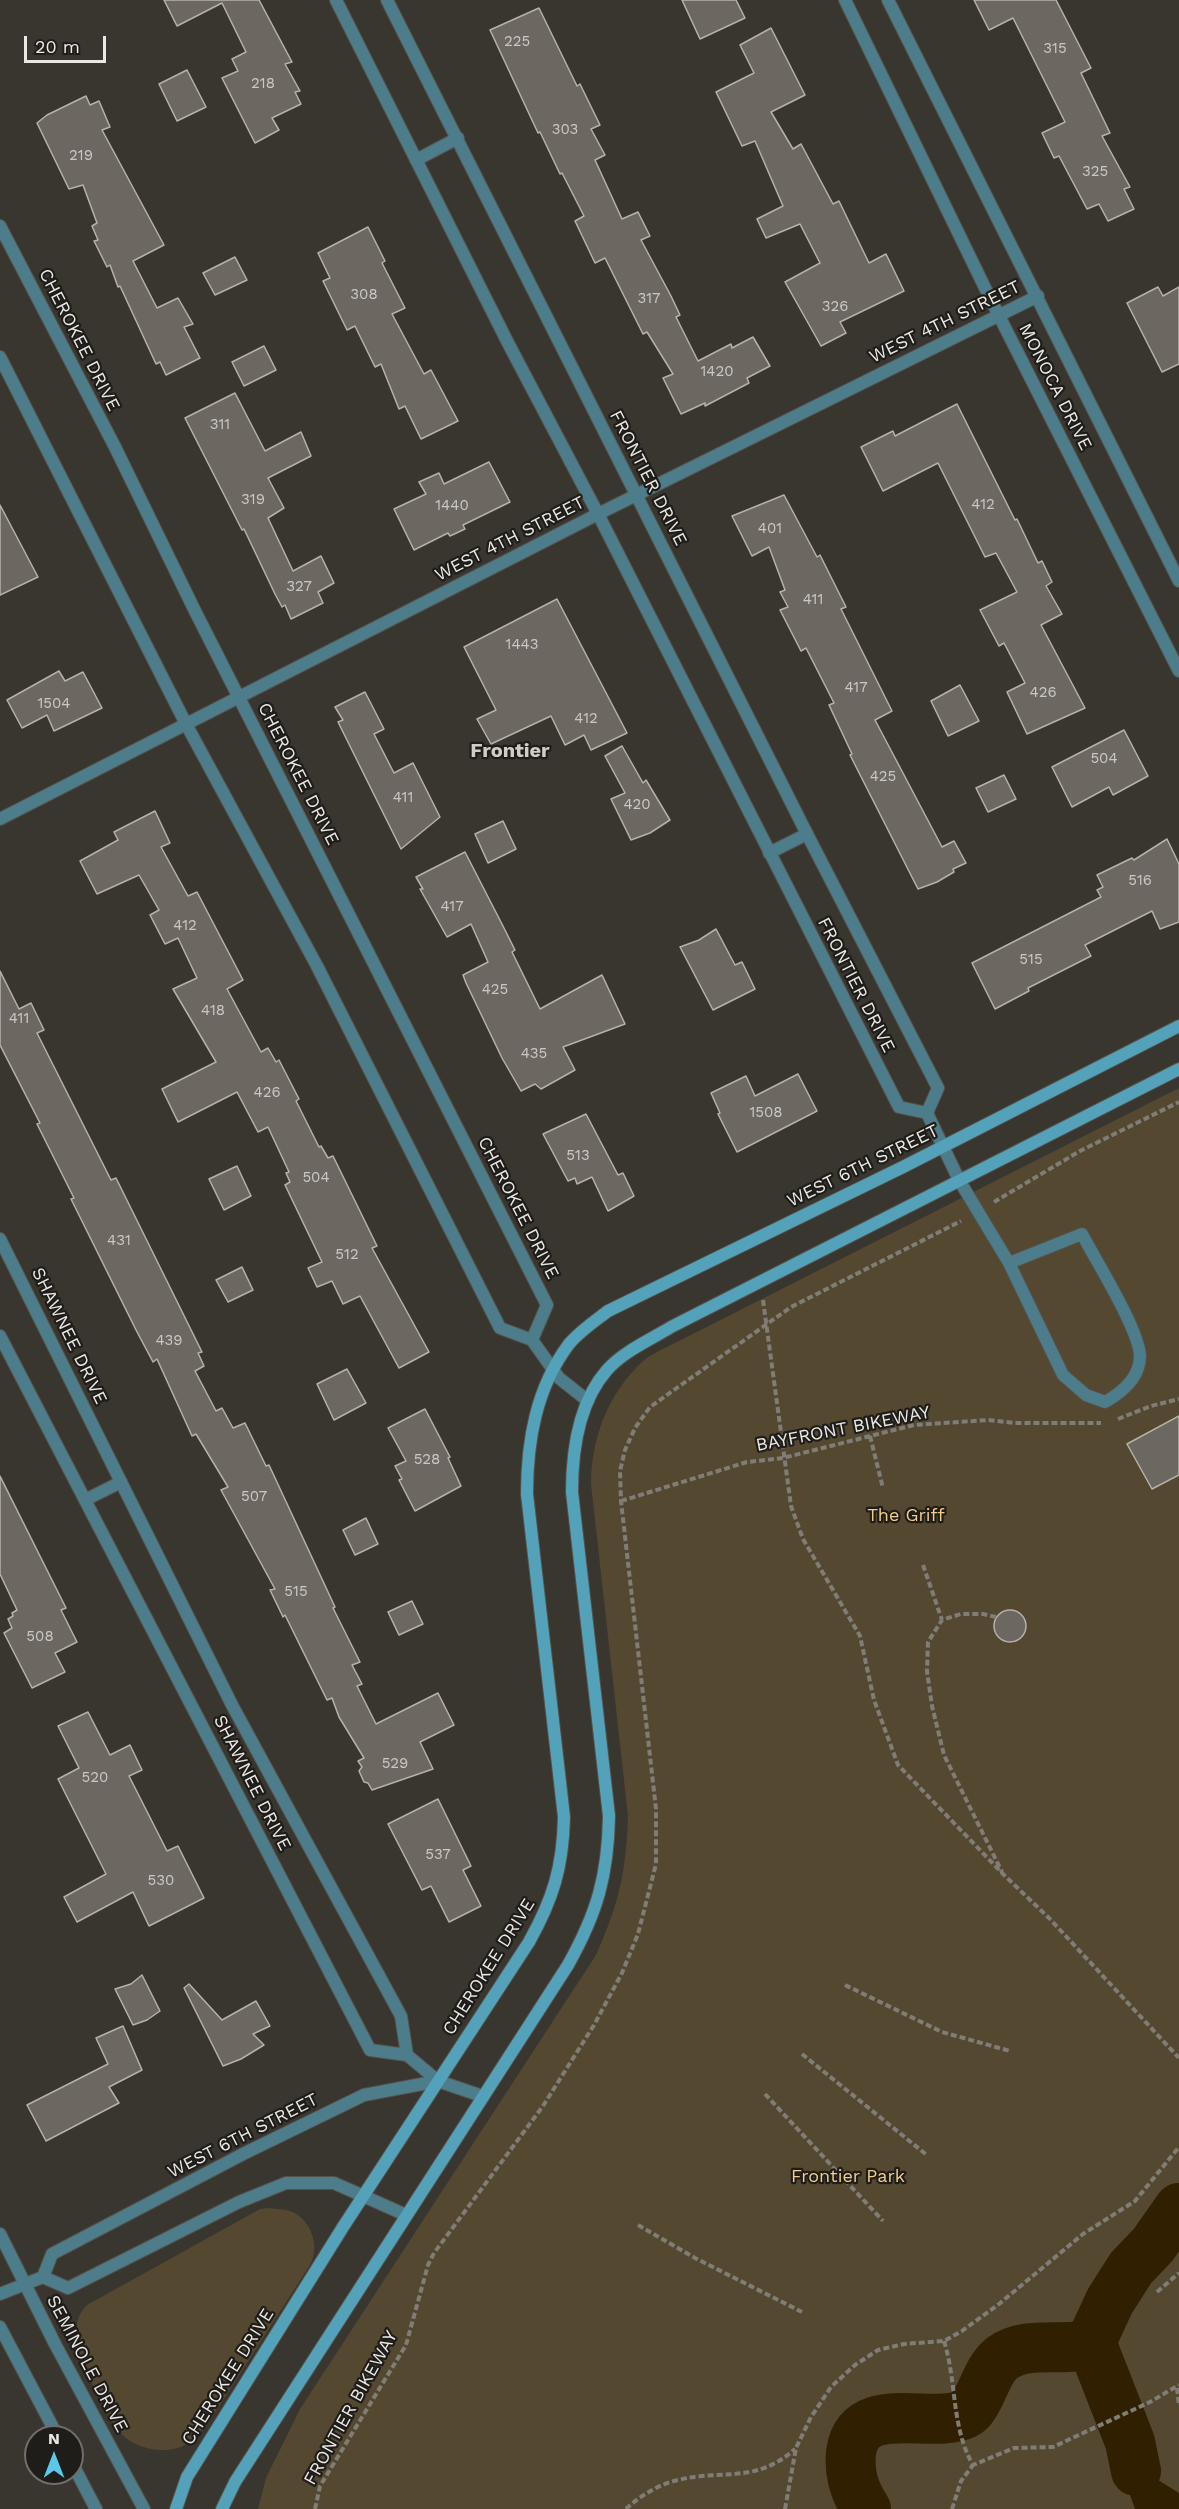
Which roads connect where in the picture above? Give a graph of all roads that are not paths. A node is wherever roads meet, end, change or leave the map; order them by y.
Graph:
1 (336, 0) edge
2 (387, 0) edge
3 (844, 0) edge
4 (888, 0) edge
5 (458, 138) junction
6 (416, 160) junction
7 (0, 225) edge
8 (1038, 296) junction
9 (999, 315) junction
10 (0, 357) edge
11 (636, 495) junction
12 (598, 514) junction
13 (1179, 580) edge
14 (1177, 662) edge
15 (238, 697) junction
16 (186, 724) junction
17 (0, 819) edge
18 (807, 834) junction
19 (769, 853) junction
20 (1179, 1026) edge
21 (1179, 1069) edge
22 (927, 1113) junction
23 (943, 1146) junction
24 (959, 1180) junction
25 (0, 1239) edge
26 (1009, 1263) junction
27 (0, 1336) edge
28 (532, 1340) junction
29 (569, 1344) joint
30 (554, 1371) junction
31 (588, 1401) junction
32 (121, 1482) junction
33 (85, 1500) junction
34 (407, 2055) junction
35 (438, 2081) junction
36 (482, 2096) junction
37 (364, 2195) junction
38 (406, 2215) junction
39 (0, 2234) edge
40 (43, 2277) junction
41 (25, 2284) junction
42 (0, 2294) edge
43 (0, 2327) edge
44 (52, 2425) edge
45 (83, 2485) edge
46 (96, 2509) edge
47 (144, 2509) edge
48 (176, 2509) edge
49 (222, 2509) edge

1 - 6 street, FRONTIER DRIVE
2 - 5 street, FRONTIER DRIVE
3 - 9 street, MONOCA DRIVE
4 - 8 street, MONOCA DRIVE
5 - 6 street
5 - 11 street, FRONTIER DRIVE
6 - 12 street, FRONTIER DRIVE
7 - 15 street, CHEROKEE DRIVE
8 - 9 street, WEST 4TH STREET
8 - 13 street, MONOCA DRIVE
9 - 11 street, WEST 4TH STREET
9 - 14 street, MONOCA DRIVE
10 - 16 street
11 - 12 street, WEST 4TH STREET
11 - 18 street, FRONTIER DRIVE
12 - 15 street, WEST 4TH STREET
12 - 19 street, FRONTIER DRIVE
15 - 16 street, WEST 4TH STREET
15 - 28 street, CHEROKEE DRIVE
16 - 17 street, WEST 4TH STREET
16 - 28 street
18 - 19 street
18 - 22 street, FRONTIER DRIVE
19 - 22 street, FRONTIER DRIVE
20 - 23 main road, WEST 6TH STREET
21 - 24 main road
22 - 23 street
23 - 24 street
23 - 29 main road, WEST 6TH STREET
24 - 26 street
24 - 31 main road
25 - 32 street, SHAWNEE DRIVE
26 - 26 street
27 - 33 street, SHAWNEE DRIVE
28 - 30 street
29 - 30 main road, CHEROKEE DRIVE
30 - 31 street
30 - 35 main road, CHEROKEE DRIVE
31 - 36 main road
32 - 33 street
32 - 34 street, SHAWNEE DRIVE
33 - 34 street, SHAWNEE DRIVE
34 - 35 street
35 - 36 street, WEST 6TH STREET
35 - 37 main road, CHEROKEE DRIVE
35 - 40 street, WEST 6TH STREET
36 - 38 main road
37 - 38 street
37 - 40 street
37 - 48 main road, CHEROKEE DRIVE
38 - 49 main road
39 - 41 street, SEMINOLE DRIVE
40 - 41 street
41 - 42 street
41 - 47 street, SEMINOLE DRIVE
43 - 44 street
45 - 46 street

